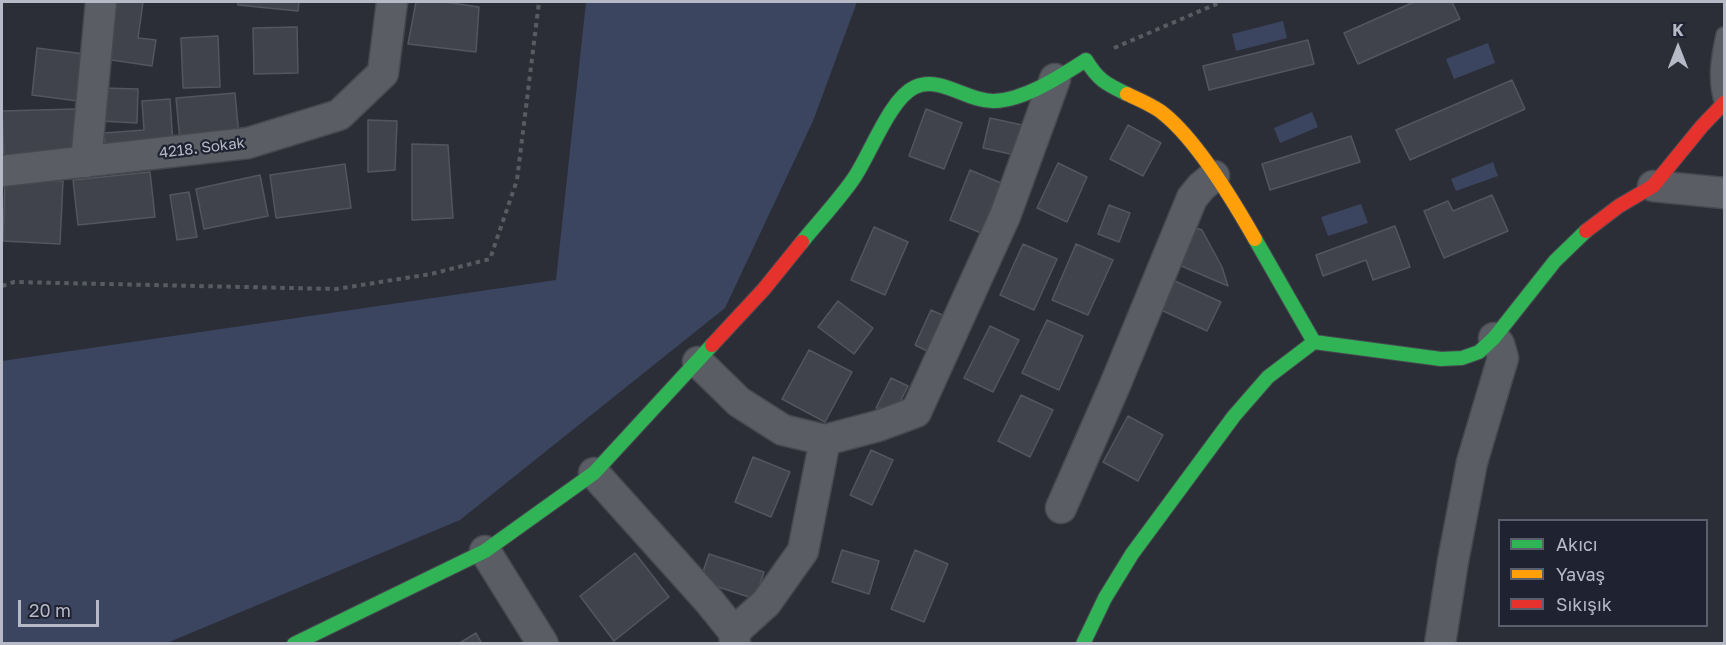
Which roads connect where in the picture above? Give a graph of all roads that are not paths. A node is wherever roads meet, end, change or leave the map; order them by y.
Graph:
1 (101, 2) edge
2 (392, 2) edge
3 (1725, 35) edge
4 (1055, 79) junction
5 (1724, 104) edge
6 (86, 162) junction
7 (2, 171) edge
8 (1214, 176) junction
9 (1653, 186) junction
10 (1725, 194) edge
11 (1494, 338) junction
12 (1314, 342) junction
13 (698, 362) junction
14 (825, 440) junction
15 (594, 473) junction
16 (1061, 508) dead end
17 (485, 551) junction
18 (734, 638) edge
19 (294, 644) edge
20 (543, 644) edge
21 (1083, 644) edge
22 (1440, 644) edge

1 - 6 street
2 - 6 street, 4218. Sokak
3 - 5 lane
4 - 8 street
4 - 13 street
4 - 14 street
5 - 9 street
6 - 7 street, 4218. Sokak
8 - 12 street
8 - 16 street
9 - 10 street
9 - 11 street
11 - 12 street
11 - 22 street
12 - 21 street
13 - 14 street
13 - 15 street
14 - 18 street
15 - 17 street
15 - 18 street
17 - 19 street
17 - 20 street

